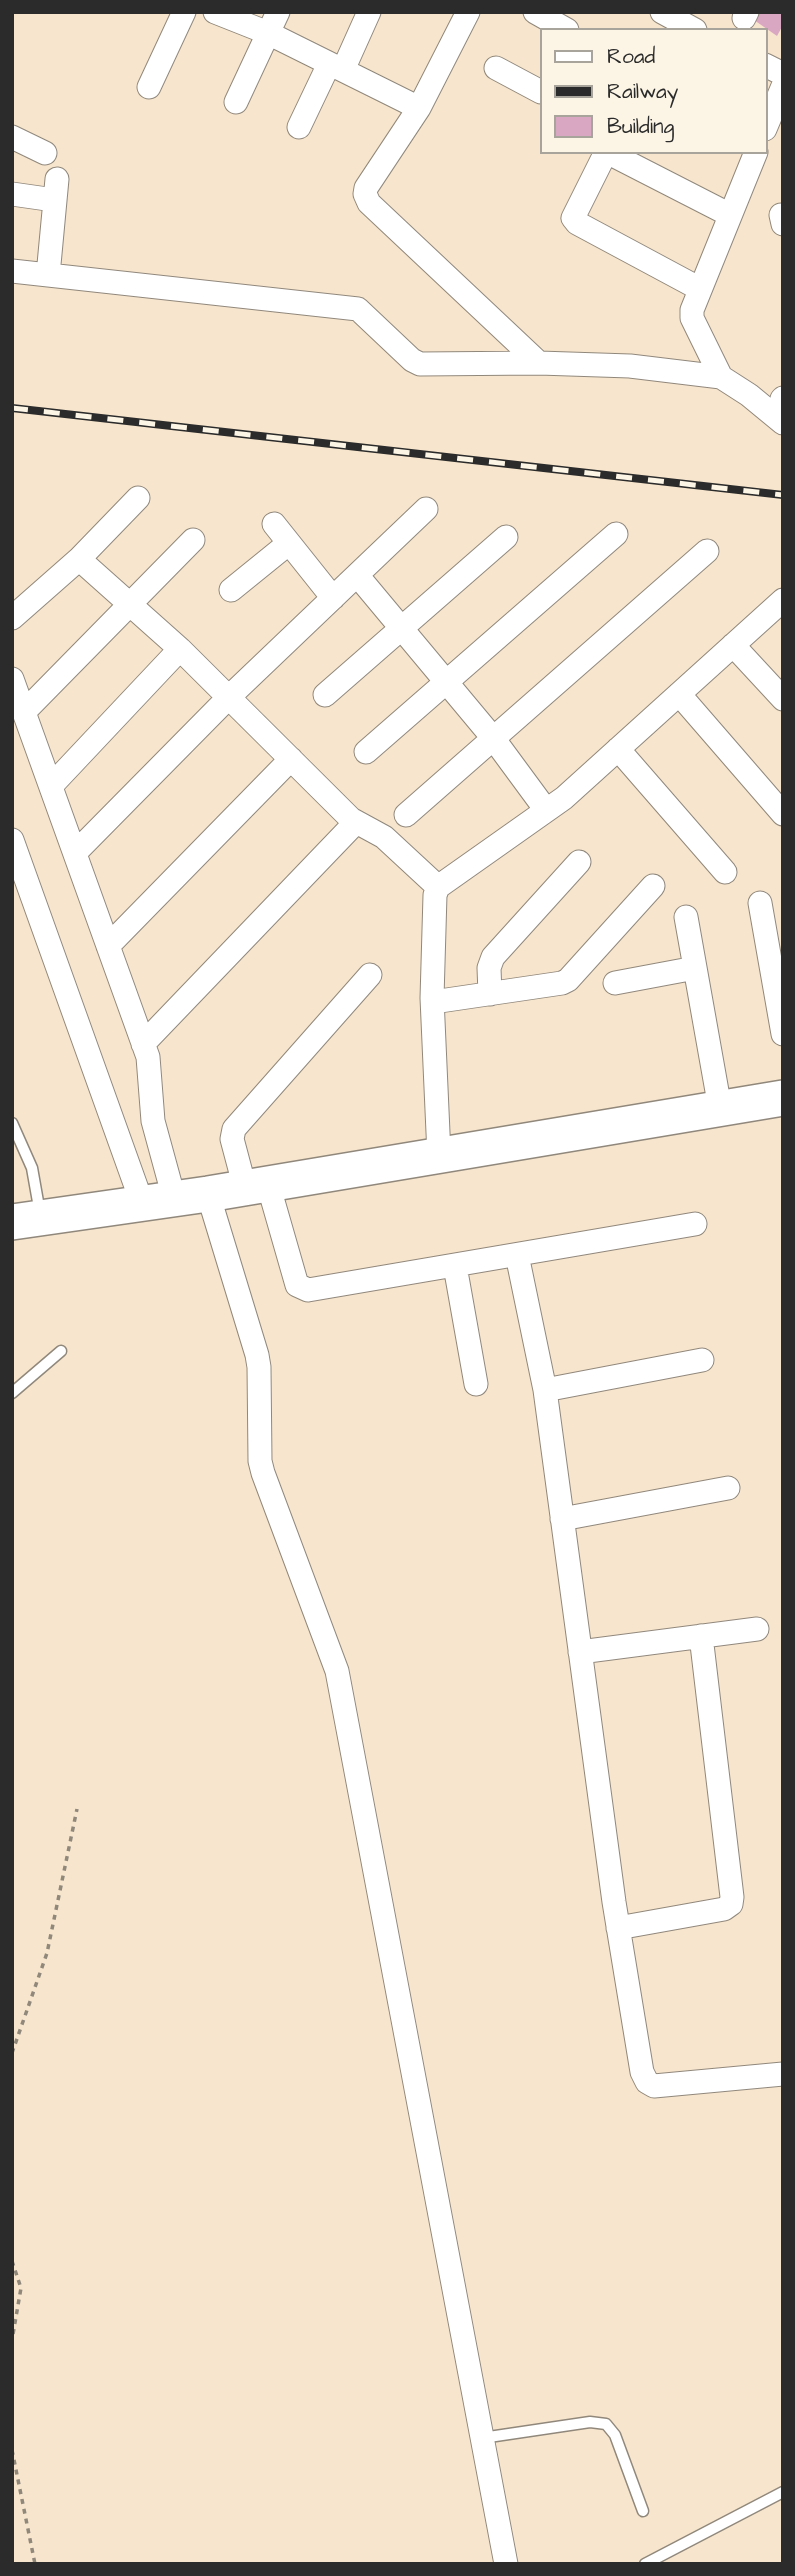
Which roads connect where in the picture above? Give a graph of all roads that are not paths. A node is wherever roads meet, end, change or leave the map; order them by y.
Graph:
1 (184, 12) edge
2 (215, 12) edge
3 (278, 12) edge
4 (369, 12) edge
5 (468, 12) edge
6 (535, 12) edge
7 (563, 28) edge
8 (268, 33) junction
9 (767, 66) edge
10 (336, 67) junction
11 (496, 68) dead end
12 (783, 74) edge
13 (783, 86) edge
14 (149, 87) dead end
15 (540, 91) edge
16 (236, 102) dead end
17 (419, 108) junction
18 (767, 124) edge
19 (299, 127) dead end
20 (12, 137) edge
21 (45, 153) dead end
22 (605, 154) edge
23 (610, 154) edge
24 (755, 154) edge
25 (12, 194) edge
26 (730, 215) junction
27 (12, 271) edge
28 (48, 275) junction
29 (701, 289) junction
30 (539, 363) junction
31 (721, 377) junction
32 (749, 395) junction
33 (783, 398) edge
34 (783, 423) edge
35 (138, 498) dead end
36 (426, 509) dead end
37 (274, 524) dead end
38 (616, 534) dead end
39 (506, 537) dead end
40 (192, 540) dead end
41 (289, 543) junction
42 (707, 551) dead end
43 (79, 559) junction
44 (358, 575) junction
45 (231, 590) dead end
46 (333, 598) junction
47 (783, 600) edge
48 (130, 603) junction
49 (12, 618) edge
50 (401, 628) junction
51 (733, 645) junction
52 (180, 649) junction
53 (12, 679) edge
54 (446, 681) junction
55 (679, 694) junction
56 (325, 695) dead end
57 (229, 697) junction
58 (783, 699) edge
59 (24, 712) junction
60 (493, 738) junction
61 (618, 749) junction
62 (366, 752) dead end
63 (291, 759) junction
64 (51, 786) junction
65 (546, 810) junction
66 (783, 814) edge
67 (406, 815) dead end
68 (356, 822) junction
69 (12, 841) edge
70 (75, 853) junction
71 (579, 862) dead end
72 (724, 872) dead end
73 (653, 886) dead end
74 (438, 887) junction
75 (760, 903) dead end
76 (686, 917) dead end
77 (108, 946) junction
78 (695, 968) junction
79 (370, 975) dead end
80 (615, 983) dead end
81 (779, 986) edge
82 (490, 994) junction
83 (433, 1002) junction
84 (783, 1034) edge
85 (143, 1044) junction
86 (783, 1098) edge
87 (720, 1108) junction
88 (12, 1123) edge
89 (439, 1155) junction
90 (256, 1186) junction
91 (208, 1194) junction
92 (158, 1201) junction
93 (27, 1220) edge
94 (695, 1224) dead end
95 (517, 1255) junction
96 (455, 1266) junction
97 (61, 1350) dead end
98 (702, 1360) dead end
99 (476, 1384) dead end
100 (545, 1390) junction
101 (12, 1393) edge
102 (728, 1488) dead end
103 (562, 1519) junction
104 (757, 1629) dead end
105 (701, 1636) junction
106 (580, 1652) junction
107 (618, 1927) junction
108 (783, 2074) edge
109 (482, 2438) junction
110 (783, 2492) edge
111 (643, 2511) dead end
112 (506, 2564) edge
113 (645, 2564) edge

1 - 14 street
2 - 8 street
3 - 8 street
4 - 10 street
5 - 17 street
6 - 7 street
8 - 10 street
8 - 16 street
9 - 12 street
10 - 17 street
10 - 19 street
11 - 15 street
13 - 18 street
17 - 30 street
20 - 21 street
22 - 29 street
23 - 26 street
24 - 26 street
25 - 28 street
26 - 29 street
27 - 28 street
28 - 30 street
29 - 31 street
30 - 31 street
31 - 32 street
32 - 33 street
32 - 34 street
35 - 43 street
36 - 44 street
37 - 41 street
38 - 54 street
39 - 50 street
40 - 48 street
41 - 45 street
41 - 46 street
42 - 60 street
43 - 48 street
43 - 49 street
44 - 46 street
44 - 50 street
46 - 57 street
47 - 51 street
48 - 52 street
48 - 59 street
50 - 54 street
50 - 56 street
51 - 55 street
51 - 58 street
52 - 57 street
52 - 64 street
53 - 59 street
54 - 60 street
54 - 62 street
55 - 61 street
55 - 66 street
57 - 63 street
57 - 70 street
59 - 64 street
60 - 65 street
60 - 67 street
61 - 65 street
61 - 72 street
63 - 68 street
63 - 77 street
64 - 70 street
65 - 74 street
68 - 74 street
68 - 85 street
69 - 92 street
70 - 77 street
71 - 82 street
73 - 82 street
74 - 83 street
75 - 81 street
76 - 78 street
77 - 85 street
78 - 80 street
78 - 87 street
79 - 90 street
81 - 84 street
82 - 83 street
83 - 89 street
85 - 92 street
86 - 87 main road
87 - 89 main road
88 - 93 lane
89 - 90 main road
90 - 91 main road
90 - 96 street
91 - 92 main road
91 - 109 street
92 - 93 main road
94 - 95 street
95 - 96 street
95 - 100 street
96 - 99 street
97 - 101 lane
98 - 100 street
100 - 103 street
102 - 103 street
103 - 106 street
104 - 105 street
105 - 106 street
105 - 107 street
106 - 107 street
107 - 108 street
109 - 111 lane
109 - 112 street
110 - 113 lane

